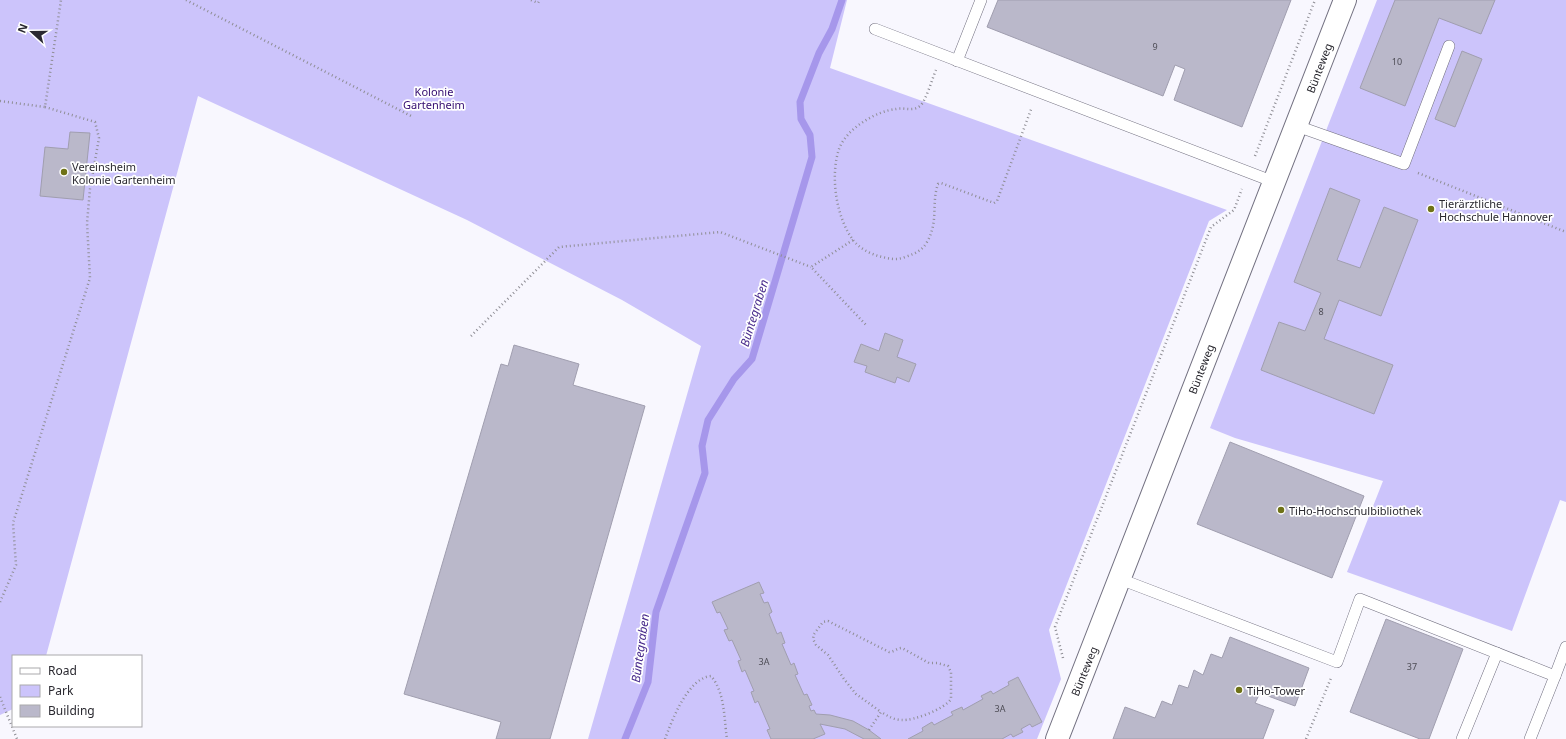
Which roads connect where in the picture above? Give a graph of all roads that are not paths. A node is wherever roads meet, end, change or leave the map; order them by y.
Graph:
1 (981, 0) edge
2 (1345, 0) edge
3 (875, 29) dead end
4 (1449, 46) dead end
5 (957, 61) junction
6 (1297, 126) junction
7 (1274, 182) junction
8 (1120, 579) junction
9 (1566, 647) edge
10 (1497, 653) junction
11 (1555, 676) junction
12 (1057, 739) edge
13 (1462, 739) edge
14 (1530, 739) edge

1 - 5 lane
2 - 6 street, Bünteweg
3 - 5 lane
4 - 6 lane
5 - 7 lane
6 - 7 street, Bünteweg
7 - 8 street, Bünteweg
8 - 10 lane
8 - 12 street, Bünteweg
9 - 11 lane
10 - 11 lane
10 - 13 lane
11 - 14 lane

